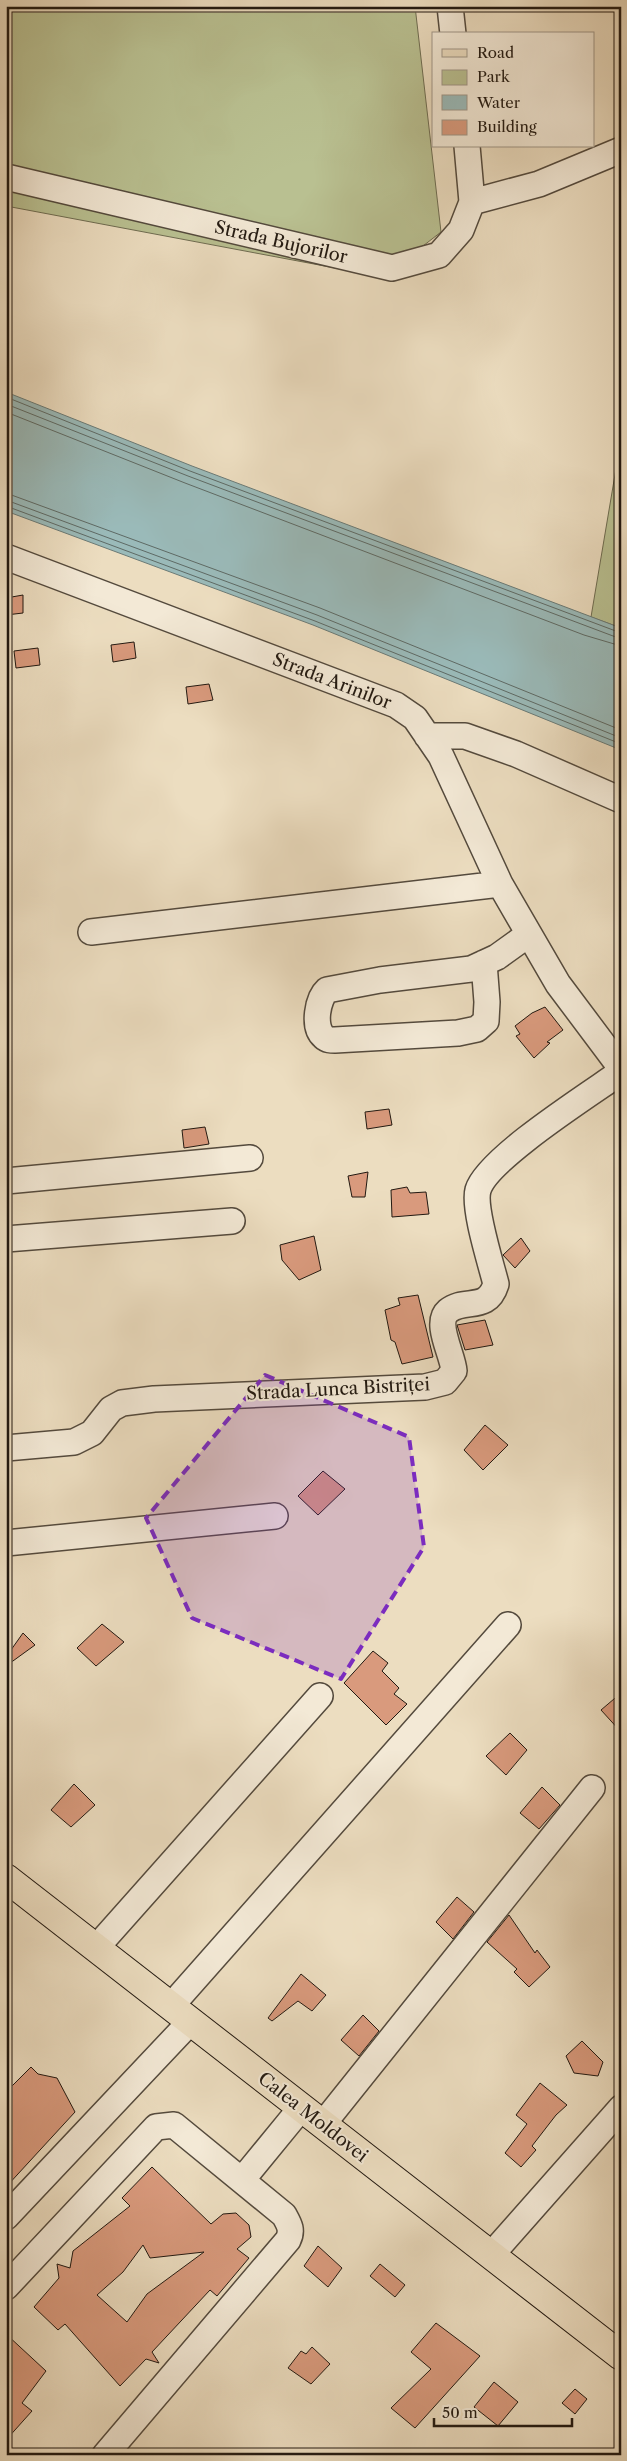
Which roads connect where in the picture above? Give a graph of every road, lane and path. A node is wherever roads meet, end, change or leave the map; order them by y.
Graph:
1 (450, 6) edge
2 (453, 32) edge
3 (467, 148) edge
4 (621, 150) edge
5 (6, 177) edge
6 (472, 202) junction
7 (6, 557) edge
8 (427, 736) junction
9 (621, 800) edge
10 (500, 884) junction
11 (91, 932) dead end
12 (528, 934) junction
13 (484, 963) junction
14 (621, 1068) edge
15 (621, 1072) edge
16 (250, 1158) dead end
17 (6, 1181) edge
18 (232, 1221) dead end
19 (6, 1239) edge
20 (6, 1448) edge
21 (275, 1516) dead end
22 (6, 1544) edge
23 (508, 1625) dead end
24 (320, 1696) dead end
25 (592, 1788) dead end
26 (6, 1878) edge
27 (96, 1948) junction
28 (180, 2014) junction
29 (302, 2108) junction
30 (621, 2108) edge
31 (323, 2124) junction
32 (242, 2180) junction
33 (6, 2216) edge
34 (491, 2255) junction
35 (6, 2287) edge
36 (621, 2356) edge
37 (105, 2455) edge

1 - 2 street
3 - 6 street, Strada Bujorilor
4 - 6 street
5 - 6 street, Strada Bujorilor
7 - 8 street, Strada Arinilor
8 - 9 street
8 - 10 street, Strada Arinilor
10 - 11 street
10 - 12 street, Strada Arinilor
12 - 13 street
12 - 14 street, Strada Arinilor
13 - 13 street
15 - 20 street, Strada Lunca Bistriței
16 - 17 street
18 - 19 street
21 - 22 street
23 - 28 street
24 - 27 street
25 - 31 street
26 - 27 main road, Calea Moldovei
27 - 28 main road, Calea Moldovei
28 - 29 main road, Calea Moldovei
28 - 33 street
29 - 31 main road, Calea Moldovei
29 - 32 street
30 - 34 street
31 - 34 main road, Calea Moldovei
32 - 35 street
32 - 37 street
34 - 36 main road, Calea Moldovei

